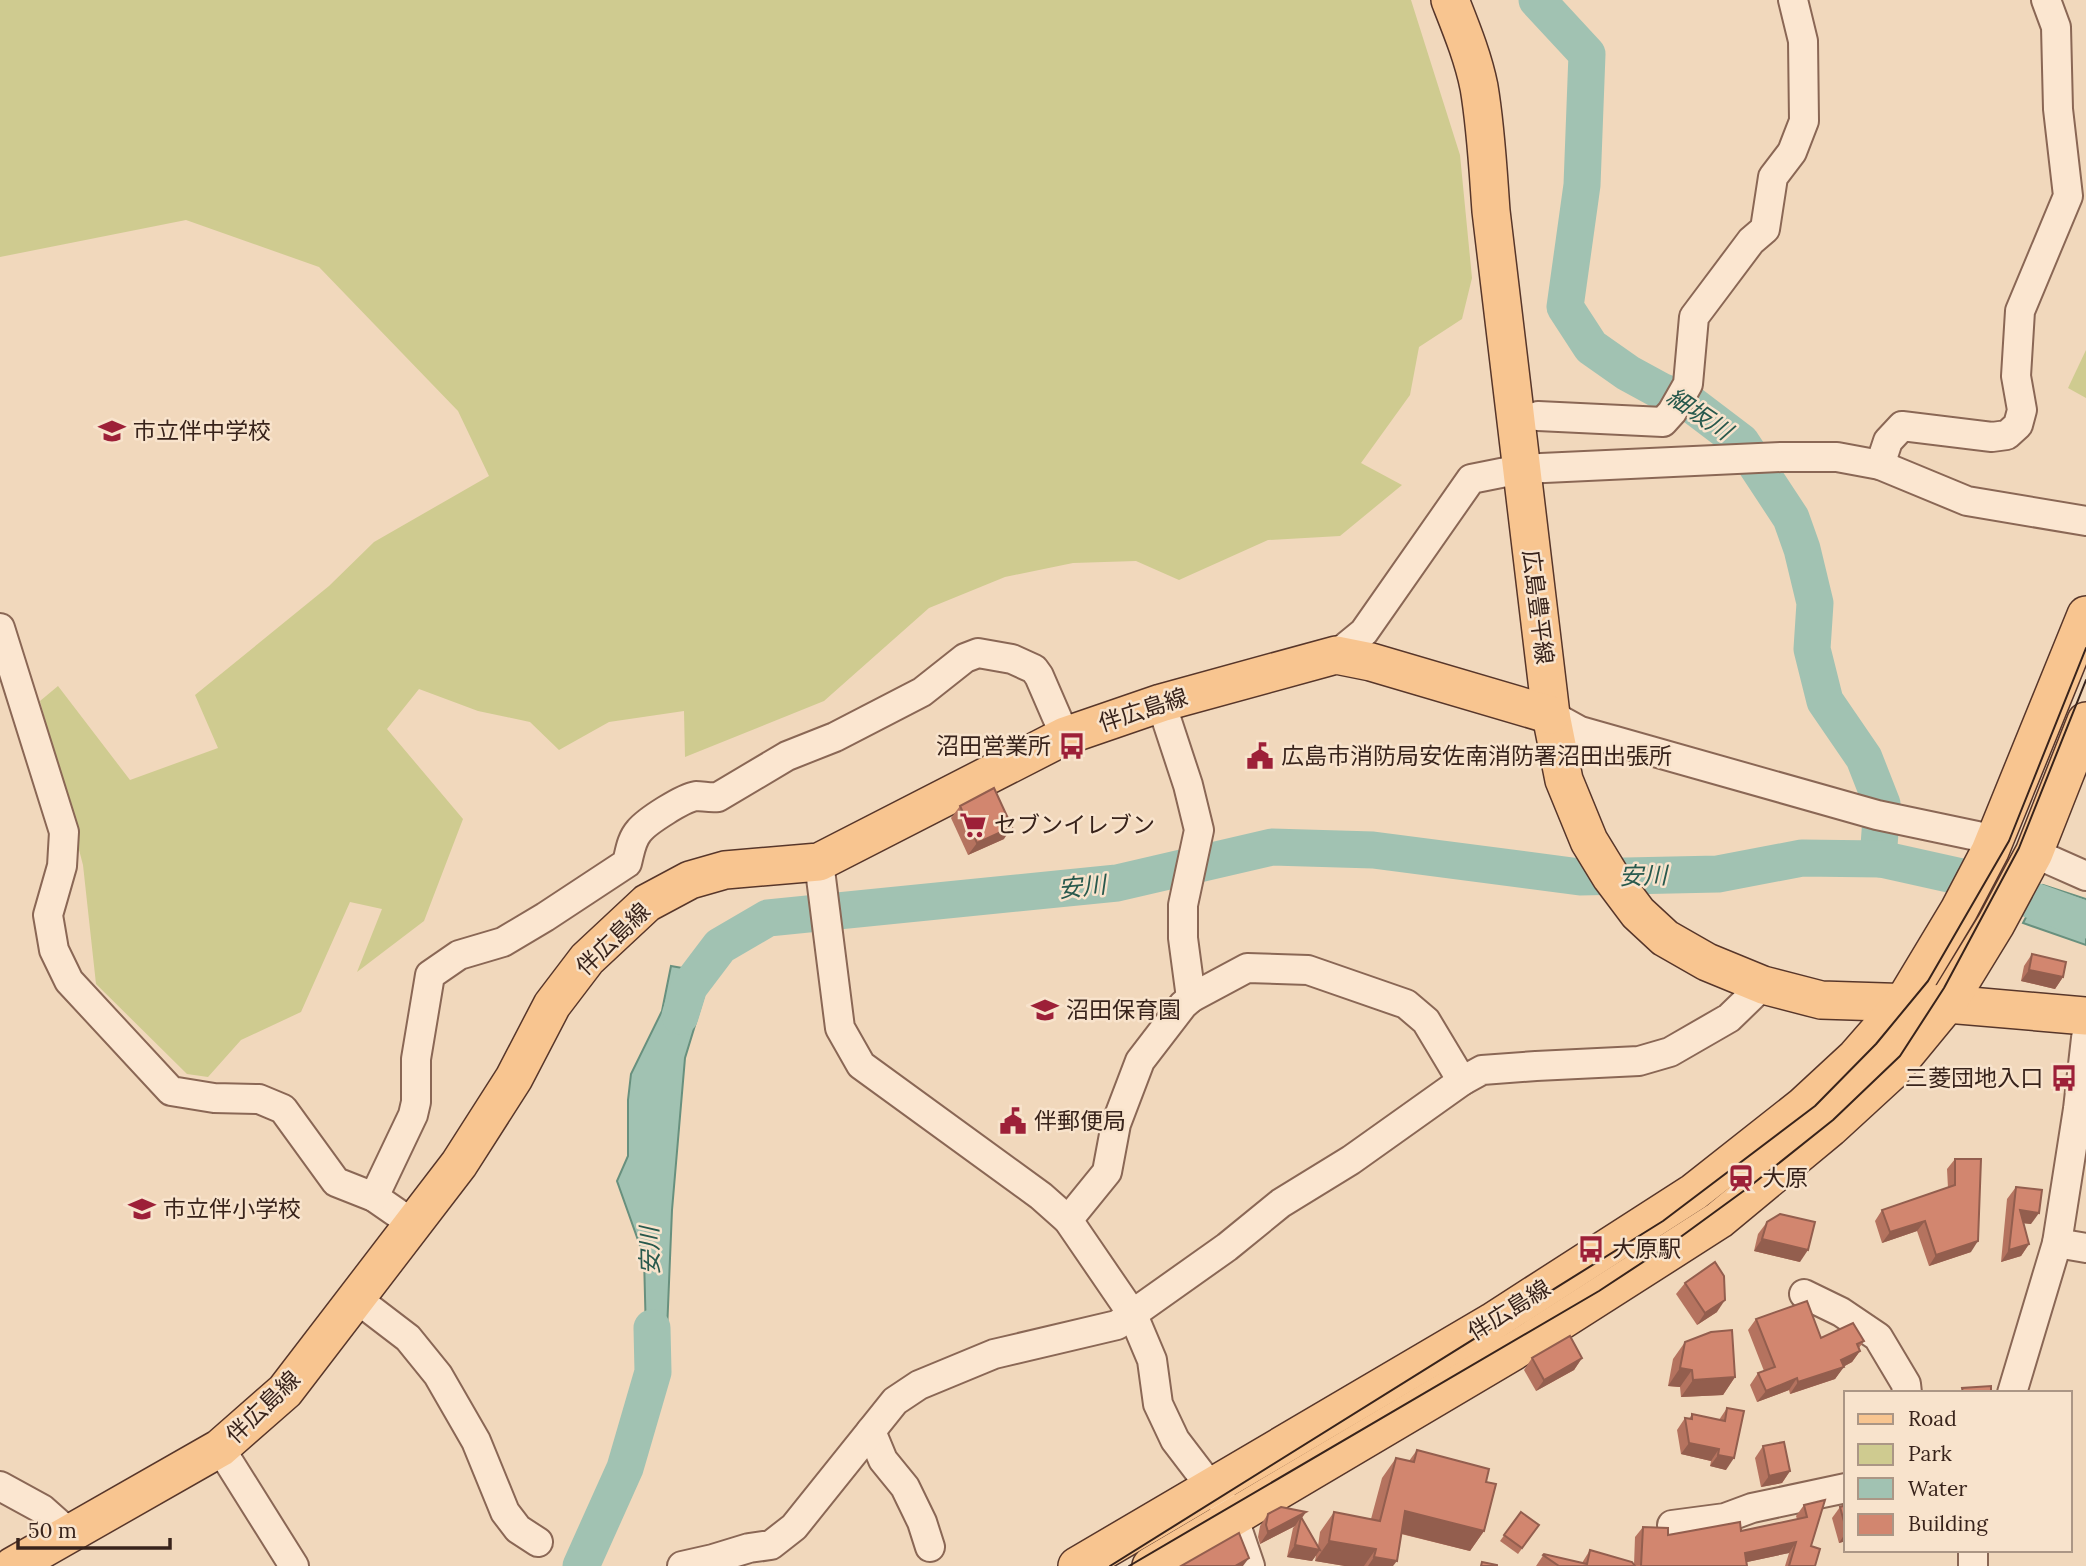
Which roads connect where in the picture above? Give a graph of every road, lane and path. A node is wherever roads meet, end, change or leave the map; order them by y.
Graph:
1 (1450, 0) edge
2 (1793, 0) edge
3 (2046, 0) edge
4 (1538, 416) dead end
5 (1667, 417) junction
6 (1658, 462) junction
7 (1880, 465) junction
8 (1521, 470) junction
9 (2086, 521) edge
10 (2086, 615) edge
11 (0, 628) edge
12 (1336, 655) junction
13 (1161, 703) junction
14 (1551, 715) junction
15 (2086, 721) edge
16 (1065, 736) junction
17 (1993, 846) junction
18 (2031, 858) junction
19 (820, 870) junction
20 (2086, 876) edge
21 (1763, 985) junction
22 (1191, 998) junction
23 (1903, 1003) junction
24 (1947, 1004) junction
25 (2086, 1016) edge
26 (2086, 1038) edge
27 (1462, 1081) junction
28 (373, 1197) junction
29 (1068, 1220) junction
30 (413, 1224) junction
31 (2057, 1242) junction
32 (2086, 1248) edge
33 (1804, 1294) dead end
34 (357, 1299) junction
35 (1133, 1315) junction
36 (1492, 1322) junction
37 (1514, 1351) junction
38 (1907, 1391) edge
39 (2013, 1391) edge
40 (871, 1431) junction
41 (220, 1448) junction
42 (0, 1486) edge
43 (1211, 1487) junction
44 (1844, 1489) edge
45 (1233, 1516) junction
46 (1672, 1525) dead end
47 (65, 1536) junction
48 (538, 1542) dead end
49 (930, 1547) dead end
50 (13, 1566) edge
51 (295, 1566) edge
52 (682, 1566) edge
53 (1077, 1566) edge
54 (1151, 1566) edge
55 (1250, 1566) edge

1 - 8 main road, 広島豊平線
2 - 5 street
3 - 7 street
4 - 5 street
5 - 6 street
6 - 7 street
6 - 8 street
7 - 9 street
8 - 12 street
8 - 14 main road, 広島豊平線
10 - 17 main road
11 - 28 street
12 - 13 main road, 伴広島線
12 - 14 main road, 伴広島線
13 - 16 main road, 伴広島線
13 - 22 street
14 - 17 street
14 - 21 main road, 広島豊平線
15 - 18 main road
16 - 19 main road, 伴広島線
16 - 28 street
17 - 23 main road
18 - 20 street
18 - 24 main road
19 - 29 street
19 - 30 main road, 伴広島線
21 - 23 main road, 広島豊平線
21 - 27 street
22 - 27 street
22 - 29 street
23 - 24 main road, 広島豊平線
23 - 36 main road, 伴広島線
24 - 25 main road, 広島豊平線
24 - 37 main road, 伴広島線
26 - 31 street
27 - 35 street
28 - 30 street
29 - 35 street
30 - 34 main road, 伴広島線
31 - 32 street
31 - 39 street
33 - 38 street
34 - 41 main road, 伴広島線
34 - 48 street
35 - 40 street
35 - 43 street
36 - 37 main road
36 - 43 main road, 伴広島線
37 - 45 main road, 伴広島線
40 - 49 street
40 - 52 street
41 - 47 main road, 伴広島線
41 - 51 street
42 - 47 street
43 - 45 street
43 - 53 main road, 伴広島線
44 - 46 street
45 - 54 main road, 伴広島線
45 - 55 street
47 - 50 main road, 伴広島線

